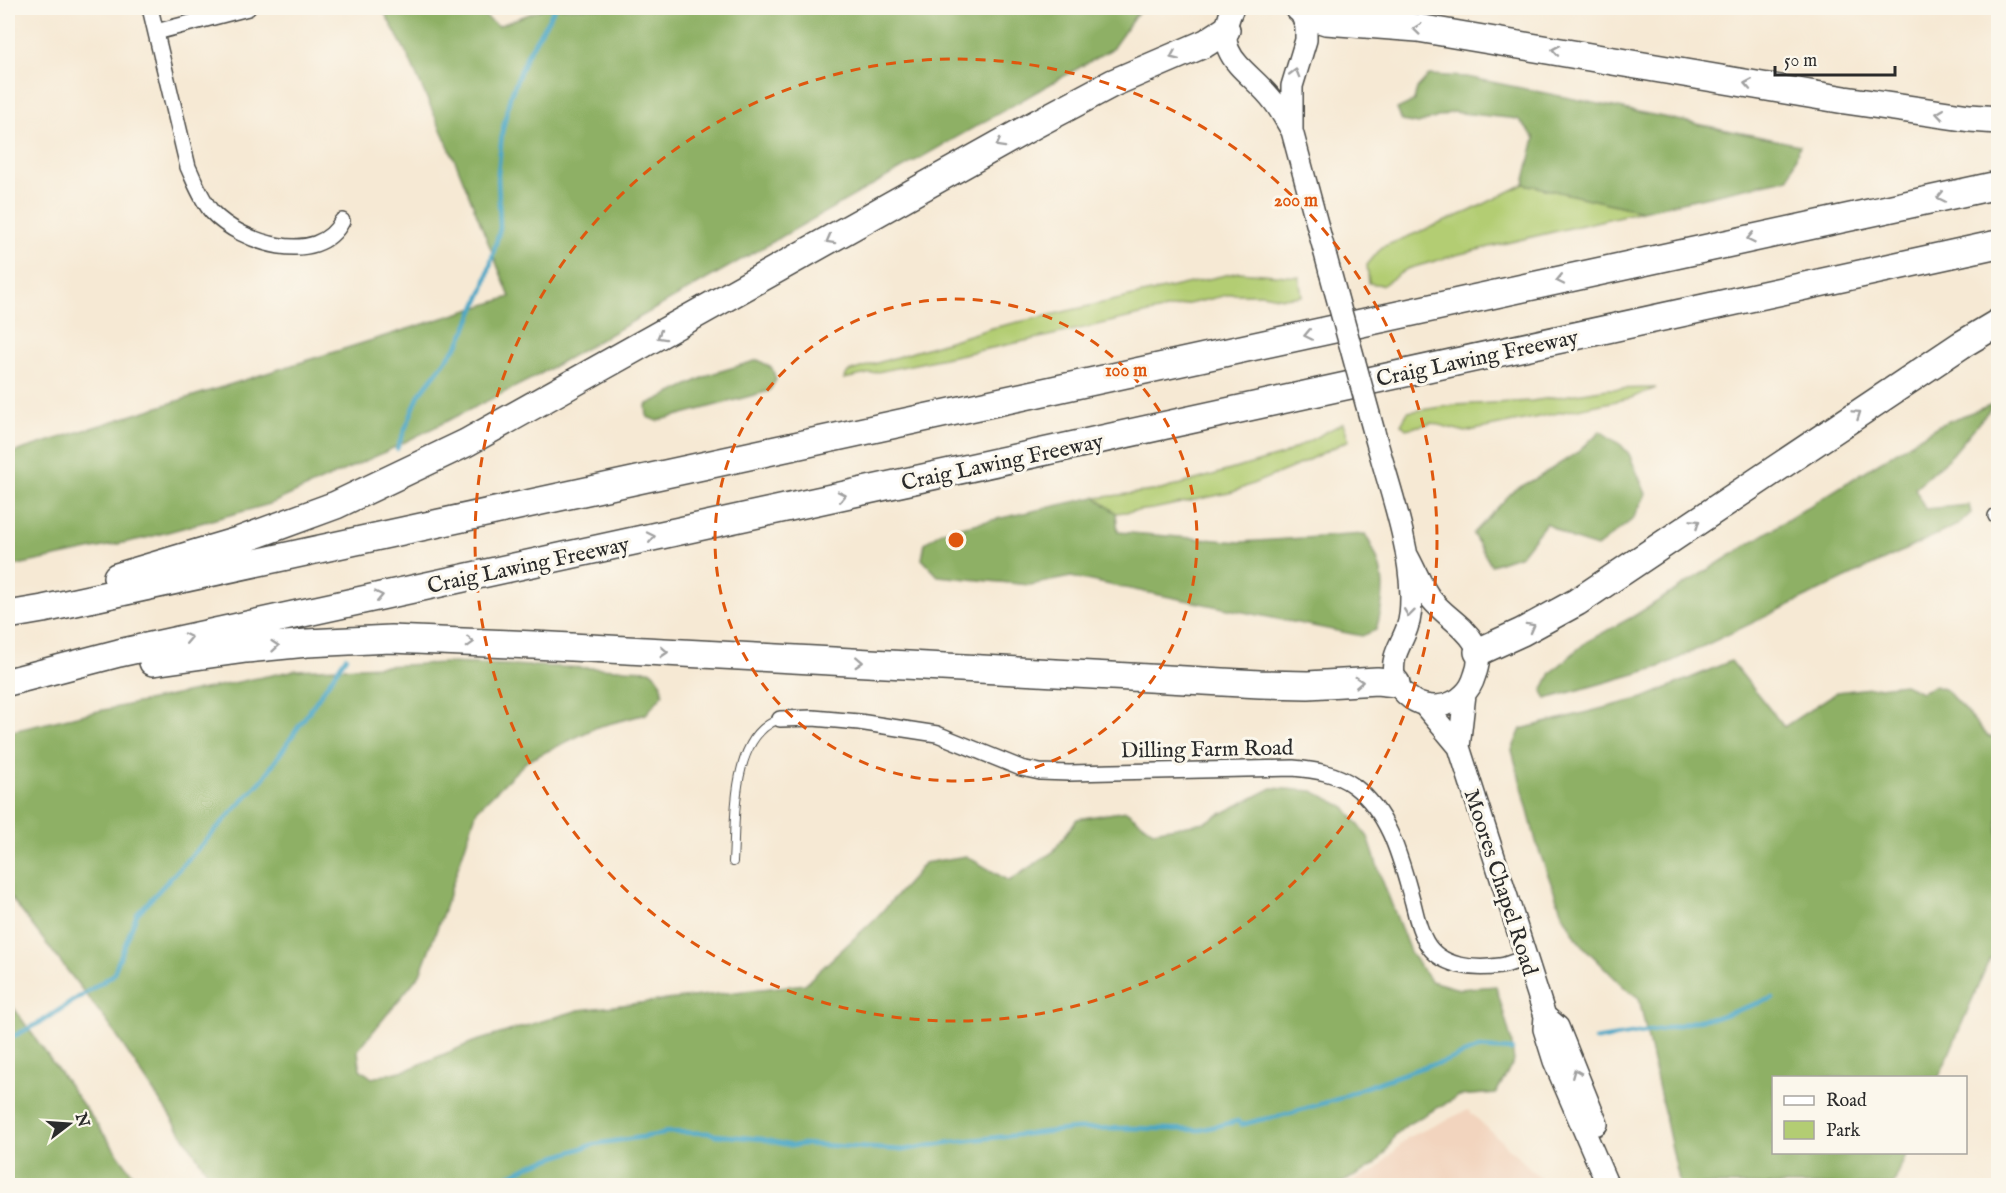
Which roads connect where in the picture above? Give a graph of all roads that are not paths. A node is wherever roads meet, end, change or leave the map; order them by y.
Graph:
1 (150, 8) edge
2 (248, 8) edge
3 (1299, 8) edge
4 (1229, 19) edge
5 (156, 32) junction
6 (1998, 120) edge
7 (1292, 131) junction
8 (1998, 185) edge
9 (342, 221) dead end
10 (1998, 244) edge
11 (1998, 323) edge
12 (1407, 555) junction
13 (8, 609) edge
14 (8, 615) edge
15 (1478, 652) junction
16 (8, 682) edge
17 (1396, 683) junction
18 (1465, 694) junction
19 (1424, 705) junction
20 (780, 719) joint
21 (1459, 747) junction
22 (733, 862) dead end
23 (1526, 957) junction
24 (1545, 1016) junction
25 (1608, 1185) edge
26 (1623, 1185) edge

1 - 5 street
2 - 5 street
6 -> 3 highway
7 -> 3 main road
4 - 7 main road
4 -> 13 highway
5 - 9 street
7 - 12 main road, bridge
8 -> 14 highway
16 -> 10 highway, Craig Lawing Freeway
15 -> 11 highway
12 - 15 main road
12 -> 17 main road
15 - 18 main road, Moores Chapel Road
16 -> 17 highway
17 - 19 main road, Moores Chapel Road
18 - 19 main road
18 - 21 main road, Moores Chapel Road
19 - 21 main road, Moores Chapel Road
20 - 22 lane
20 - 23 street, Dilling Farm Road
21 - 23 main road, Moores Chapel Road
23 - 24 main road, Moores Chapel Road
24 - 25 main road, Moores Chapel Road
26 -> 24 main road, Moores Chapel Road

